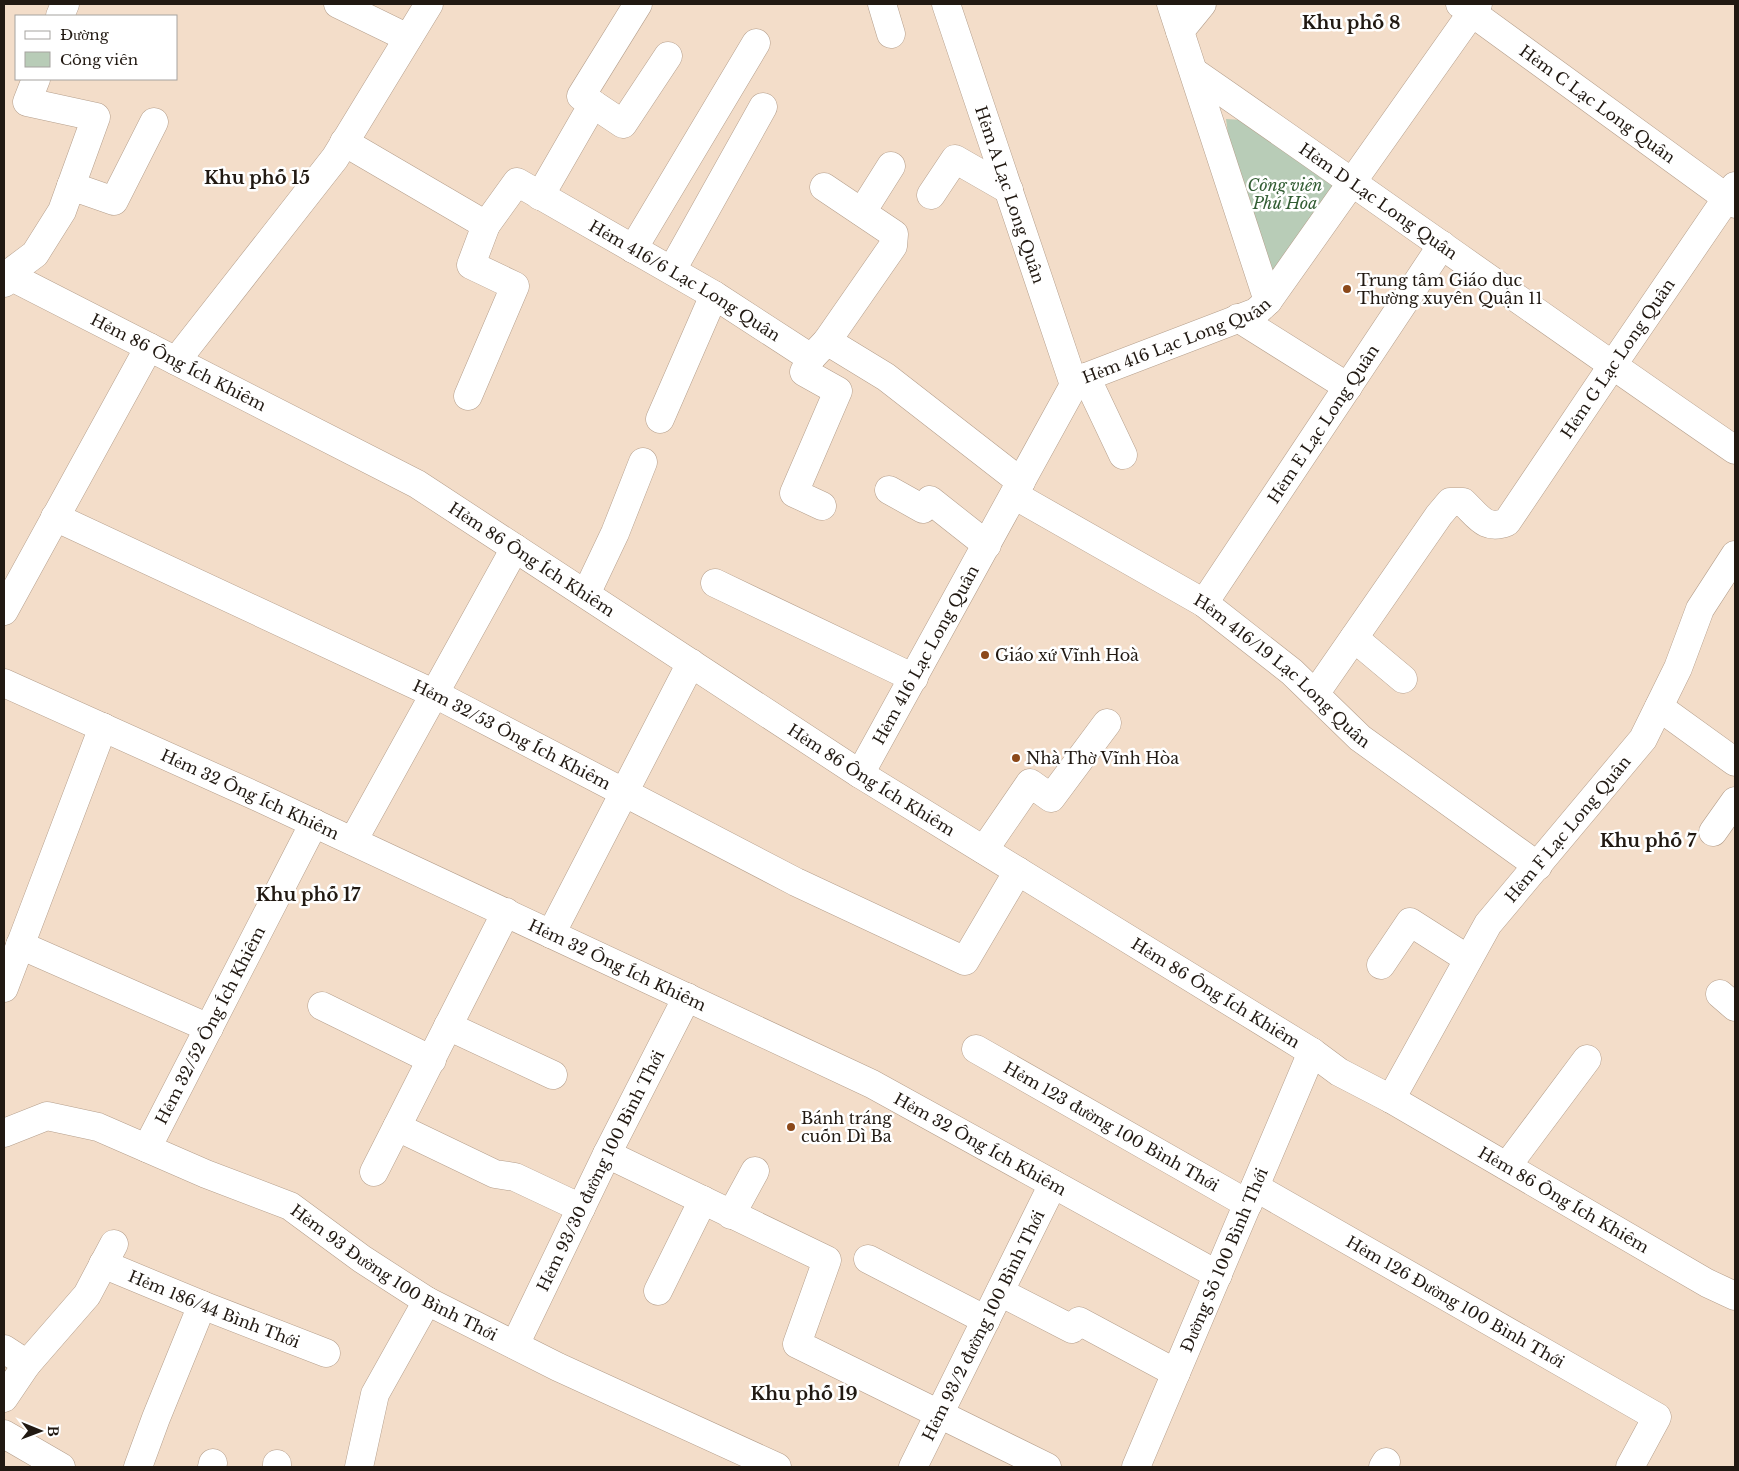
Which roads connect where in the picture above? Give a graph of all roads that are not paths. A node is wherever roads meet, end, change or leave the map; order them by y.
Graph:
1 (338, 4) edge
2 (429, 4) edge
3 (638, 4) edge
4 (882, 4) edge
5 (946, 4) edge
6 (1172, 4) edge
7 (1202, 4) edge
8 (1470, 7) edge
9 (1180, 31) junction
10 (891, 34) dead end
11 (408, 38) junction
12 (756, 43) dead end
13 (668, 56) dead end
14 (1194, 72) junction
15 (36, 80) edge
16 (594, 104) junction
17 (763, 107) dead end
18 (154, 122) dead end
19 (344, 142) junction
20 (891, 166) dead end
21 (1354, 182) junction
22 (71, 186) junction
23 (824, 187) dead end
24 (1009, 190) junction
25 (931, 195) dead end
26 (540, 196) junction
27 (1732, 196) edge
28 (862, 212) junction
29 (486, 225) junction
30 (1442, 245) junction
31 (633, 248) junction
32 (672, 270) junction
33 (5, 277) edge
34 (714, 294) junction
35 (1268, 301) junction
36 (1238, 318) junction
37 (149, 347) junction
38 (819, 350) junction
39 (176, 361) junction
40 (1612, 366) junction
41 (1080, 381) junction
42 (1348, 387) junction
43 (468, 396) dead end
44 (660, 419) dead end
45 (1735, 450) edge
46 (1123, 455) dead end
47 (643, 462) dead end
48 (1018, 488) junction
49 (888, 490) dead end
50 (822, 506) dead end
51 (56, 517) junction
52 (987, 545) junction
53 (515, 548) junction
54 (1735, 555) edge
55 (715, 583) dead end
56 (586, 594) junction
57 (1204, 603) junction
58 (4, 611) edge
59 (1354, 638) junction
60 (691, 663) junction
61 (914, 678) junction
62 (1403, 679) dead end
63 (4, 683) edge
64 (434, 694) junction
65 (1314, 694) junction
66 (1659, 707) junction
67 (1107, 723) dead end
68 (103, 728) junction
69 (1735, 762) edge
70 (860, 774) junction
71 (624, 793) junction
72 (1735, 800) edge
73 (314, 823) junction
74 (1713, 832) dead end
75 (353, 841) junction
76 (984, 850) junction
77 (1538, 866) junction
78 (1018, 872) junction
79 (506, 912) junction
80 (551, 934) junction
81 (20, 945) junction
82 (1468, 959) junction
83 (1381, 965) dead end
84 (4, 988) edge
85 (686, 997) junction
86 (322, 1006) dead end
87 (448, 1026) junction
88 (209, 1028) junction
89 (976, 1048) dead end
90 (1312, 1052) junction
91 (1587, 1059) dead end
92 (432, 1060) junction
93 (553, 1075) dead end
94 (1391, 1099) junction
95 (397, 1127) junction
96 (4, 1133) edge
97 (147, 1148) junction
98 (608, 1154) junction
99 (1507, 1166) junction
100 (755, 1171) dead end
101 (374, 1172) dead end
102 (1053, 1184) junction
103 (1251, 1195) junction
104 (703, 1200) junction
105 (581, 1208) junction
106 (731, 1215) junction
107 (868, 1259) dead end
108 (1218, 1275) junction
109 (658, 1291) dead end
110 (1000, 1292) junction
111 (1735, 1296) edge
112 (427, 1301) junction
113 (202, 1306) junction
114 (986, 1320) junction
115 (514, 1345) junction
116 (4, 1349) edge
117 (326, 1353) dead end
118 (27, 1364) junction
119 (1176, 1373) junction
120 (4, 1398) edge
121 (939, 1416) junction
122 (4, 1434) edge
123 (61, 1467) edge
124 (138, 1467) edge
125 (359, 1467) edge
126 (778, 1467) edge
127 (913, 1467) edge
128 (1047, 1467) edge
129 (1136, 1467) edge
130 (1630, 1467) edge

1 - 11 street
2 - 11 street
3 - 16 street
4 - 10 street
5 - 24 street, Hẻm A Lạc Long Quân
6 - 9 street
7 - 9 street
8 - 21 street, Hẻm 416 Lạc Long Quân
8 - 27 street, Hẻm C Lạc Long Quân
9 - 14 street
11 - 19 street
12 - 31 street
13 - 16 street
14 - 21 street, Hẻm D Lạc Long Quân
14 - 35 street
15 - 22 street
16 - 26 street
17 - 32 street
18 - 22 street
19 - 29 street
19 - 39 street
20 - 28 street
21 - 30 street, Hẻm D Lạc Long Quân
21 - 35 street, Hẻm 416 Lạc Long Quân
22 - 33 street
23 - 28 street
24 - 25 street
24 - 41 street, Hẻm A Lạc Long Quân
26 - 29 street, Hẻm 416/6 Lạc Long Quân
26 - 31 street, Hẻm 416/6 Lạc Long Quân
27 - 40 street, Hẻm G Lạc Long Quân
28 - 38 street
29 - 43 street
30 - 40 street, Hẻm D Lạc Long Quân
30 - 42 street, Hẻm E Lạc Long Quân
31 - 32 street, Hẻm 416/6 Lạc Long Quân
32 - 34 street, Hẻm 416/6 Lạc Long Quân
33 - 37 street, Hẻm 86 Ông Ích Khiêm
34 - 38 street, Hẻm 416/6 Lạc Long Quân
34 - 44 street
35 - 36 street, Hẻm 416 Lạc Long Quân
36 - 41 street, Hẻm 416 Lạc Long Quân
36 - 42 street
37 - 39 street, Hẻm 86 Ông Ích Khiêm
37 - 51 street
38 - 48 street, Hẻm 416/6 Lạc Long Quân
38 - 50 street
39 - 53 street, Hẻm 86 Ông Ích Khiêm
40 - 45 street, Hẻm D Lạc Long Quân
40 - 59 street, Hẻm G Lạc Long Quân
41 - 46 street, Hẻm A Lạc Long Quân
41 - 48 street, Hẻm 416 Lạc Long Quân
42 - 57 street, Hẻm E Lạc Long Quân
47 - 56 street
48 - 52 street, Hẻm 416 Lạc Long Quân
48 - 57 street, Hẻm 416/19 Lạc Long Quân
49 - 52 street
51 - 58 street
51 - 64 street, Hẻm 32/53 Ông Ích Khiêm
52 - 61 street, Hẻm 416 Lạc Long Quân
53 - 56 street, Hẻm 86 Ông Ích Khiêm
53 - 64 street
54 - 66 street, Hẻm F Lạc Long Quân
55 - 61 street
56 - 60 street, Hẻm 86 Ông Ích Khiêm
57 - 65 street, Hẻm 416/19 Lạc Long Quân
59 - 62 street
59 - 65 street
60 - 70 street, Hẻm 86 Ông Ích Khiêm
60 - 71 street
61 - 70 street, Hẻm 416 Lạc Long Quân
63 - 68 street, Hẻm 32 Ông Ích Khiêm
64 - 71 street, Hẻm 32/53 Ông Ích Khiêm
64 - 75 street
65 - 77 street, Hẻm 416/19 Lạc Long Quân
66 - 69 street
66 - 77 street, Hẻm F Lạc Long Quân
67 - 76 street
68 - 73 street, Hẻm 32 Ông Ích Khiêm
68 - 81 street
70 - 76 street, Hẻm 86 Ông Ích Khiêm
71 - 78 street, Hẻm 32/53 Ông Ích Khiêm
71 - 80 street
72 - 74 street
73 - 75 street, Hẻm 32 Ông Ích Khiêm
73 - 88 street, Hẻm 32/52 Ông Ích Khiêm
75 - 79 street, Hẻm 32 Ông Ích Khiêm
76 - 78 street, Hẻm 86 Ông Ích Khiêm
77 - 82 street, Hẻm F Lạc Long Quân
78 - 90 street, Hẻm 86 Ông Ích Khiêm
79 - 80 street, Hẻm 32 Ông Ích Khiêm
79 - 87 street
80 - 85 street, Hẻm 32 Ông Ích Khiêm
81 - 84 street
81 - 88 street
82 - 83 street
82 - 94 street, Hẻm F Lạc Long Quân
85 - 98 street, Hẻm 93/30 đường 100 Bình Thới
85 - 102 street, Hẻm 32 Ông Ích Khiêm
86 - 92 street
87 - 92 street
87 - 93 street
88 - 97 street, Hẻm 32/52 Ông Ích Khiêm
89 - 103 street, Hẻm 123 đường 100 Bình Thới
90 - 94 street, Hẻm 86 Ông Ích Khiêm
90 - 103 street, Đường Số 100 Bình Thới
91 - 99 street
92 - 95 street
94 - 99 street, Hẻm 86 Ông Ích Khiêm
95 - 101 street
95 - 105 street
96 - 97 street, Hẻm 93 Đường 100 Bình Thới
97 - 112 street, Hẻm 93 Đường 100 Bình Thới
98 - 104 street
98 - 105 street, Hẻm 93/30 đường 100 Bình Thới
99 - 111 street, Hẻm 86 Ông Ích Khiêm
100 - 106 street
102 - 108 street, Hẻm 32 Ông Ích Khiêm
102 - 110 street, Hẻm 93/2 đường 100 Bình Thới
103 - 108 street, Đường Số 100 Bình Thới
103 - 130 street, Hẻm 126 Đường 100 Bình Thới
104 - 106 street
104 - 109 street
105 - 115 street, Hẻm 93/30 đường 100 Bình Thới
106 - 121 street
107 - 114 street
108 - 119 street, Đường Số 100 Bình Thới
110 - 114 street, Hẻm 93/2 đường 100 Bình Thới
110 - 119 street
112 - 115 street, Hẻm 93 Đường 100 Bình Thới
112 - 125 street
113 - 117 street, Hẻm 186/44 Bình Thới
113 - 118 street, Hẻm 186/44 Bình Thới
113 - 124 street
114 - 121 street, Hẻm 93/2 đường 100 Bình Thới
115 - 126 street, Hẻm 93 Đường 100 Bình Thới
116 - 118 street
118 - 120 street
119 - 129 street, Đường Số 100 Bình Thới
121 - 127 street, Hẻm 93/2 đường 100 Bình Thới
121 - 128 street
122 - 123 street

